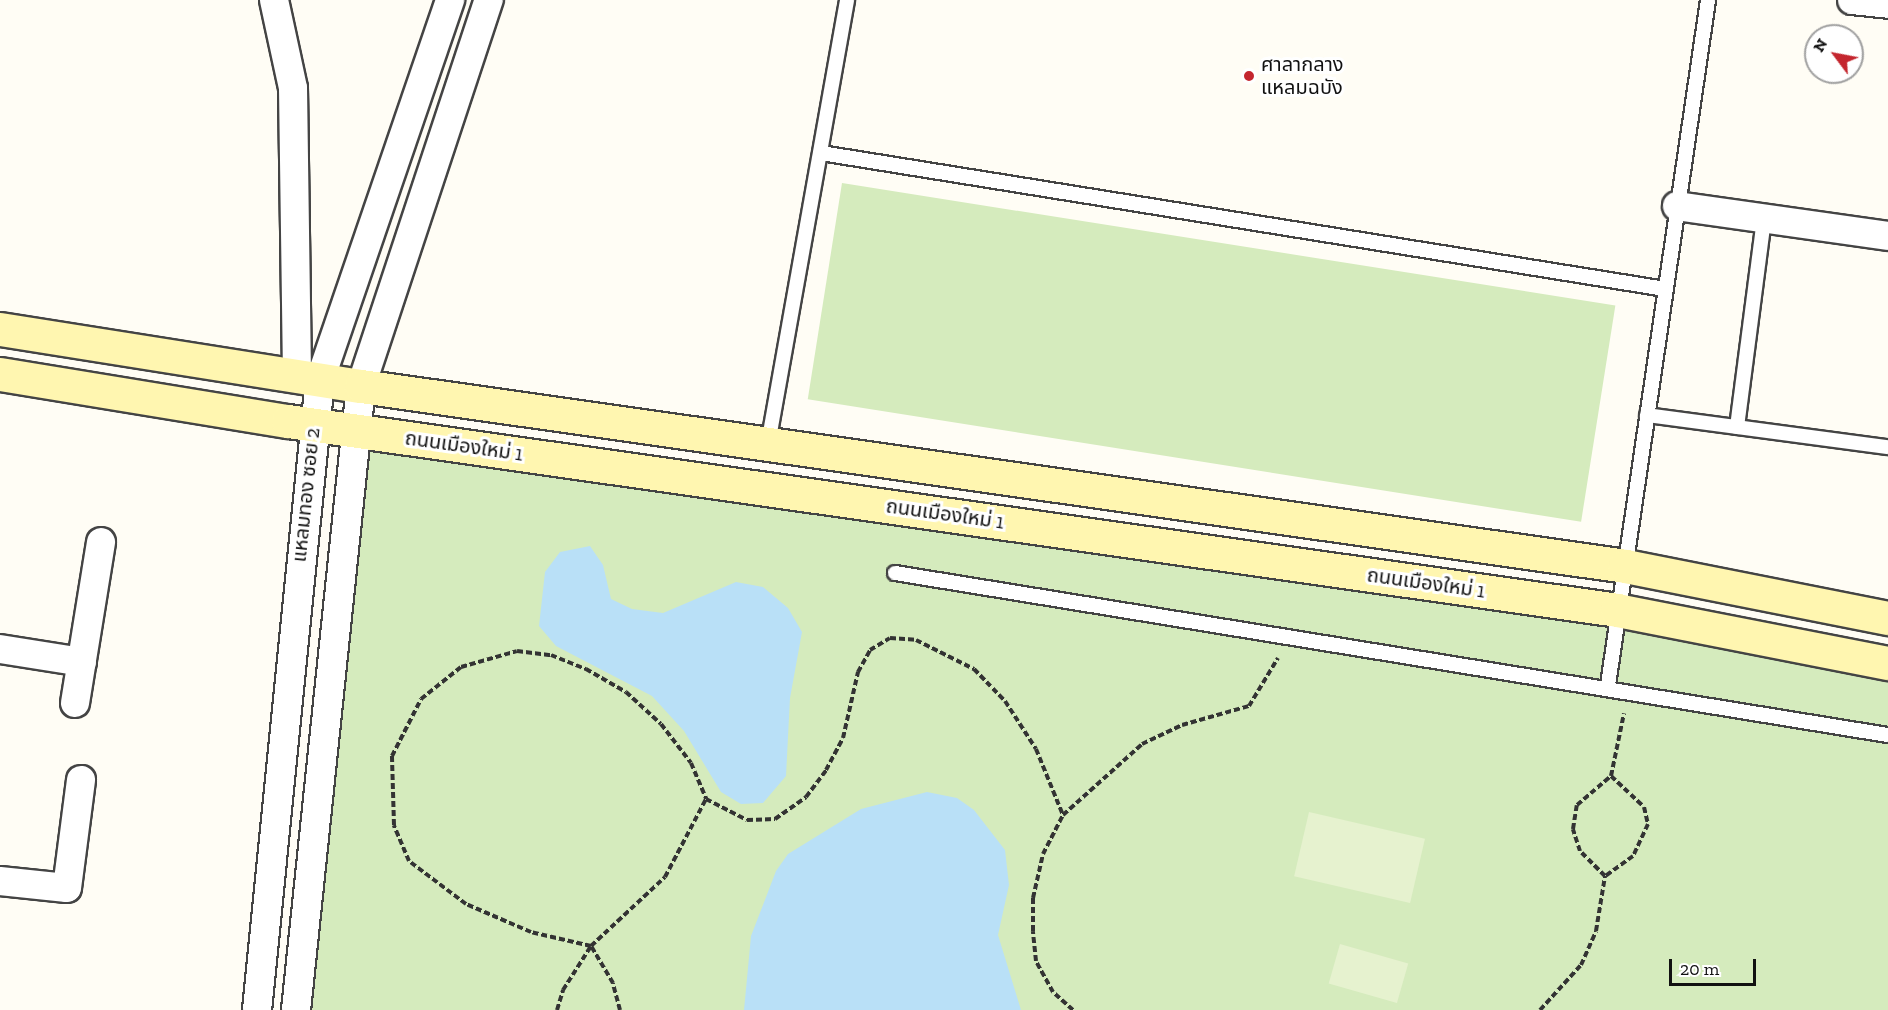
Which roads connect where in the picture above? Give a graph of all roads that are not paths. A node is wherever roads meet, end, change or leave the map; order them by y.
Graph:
1 (274, 0) edge
2 (450, 0) edge
3 (489, 0) edge
4 (847, 0) edge
5 (1708, 0) edge
6 (1852, 0) edge
7 (1888, 4) edge
8 (821, 153) junction
9 (1677, 206) junction
10 (1764, 219) junction
11 (1888, 237) edge
12 (1665, 290) junction
13 (0, 329) edge
14 (0, 374) edge
15 (309, 378) junction
16 (361, 386) junction
17 (1647, 415) junction
18 (313, 424) junction
19 (1737, 427) junction
20 (354, 430) junction
21 (768, 444) junction
22 (1888, 447) edge
23 (101, 542) dead end
24 (1625, 566) junction
25 (895, 573) dead end
26 (1617, 610) junction
27 (1888, 618) edge
28 (0, 649) edge
29 (82, 662) junction
30 (1888, 663) edge
31 (1608, 685) junction
32 (75, 703) dead end
33 (1888, 735) edge
34 (81, 780) dead end
35 (316, 810) junction
36 (276, 811) junction
37 (0, 881) edge
38 (257, 1010) edge
39 (296, 1010) edge

1 - 15 street
2 - 15 street, แหลมทอง ซอย 2
3 - 16 street, แหลมทอง ซอย 2
4 - 8 lane
5 - 9 lane
6 - 7 street
8 - 12 lane
8 - 21 lane
9 - 10 street
9 - 12 lane
10 - 11 street
10 - 19 lane
12 - 17 lane
13 - 15 street
14 - 18 street, ถนนเมืองใหม่ 1
15 - 16 street
15 - 18 street, แหลมทอง ซอย 2
16 - 20 street, แหลมทอง ซอย 2
16 - 21 street
17 - 19 lane
17 - 24 lane
18 - 20 street, ถนนเมืองใหม่ 1
18 - 36 street, แหลมทอง ซอย 2
19 - 22 lane
20 - 26 street, ถนนเมืองใหม่ 1
20 - 35 street, แหลมทอง ซอย 2
21 - 24 street
23 - 29 street
24 - 26 lane
24 - 27 street
25 - 31 lane
26 - 30 street, ถนนเมืองใหม่ 1
26 - 31 lane
28 - 29 street
29 - 32 street
31 - 33 lane
34 - 37 street
35 - 36 street
35 - 39 street, แหลมทอง ซอย 2
36 - 38 street, แหลมทอง ซอย 2

